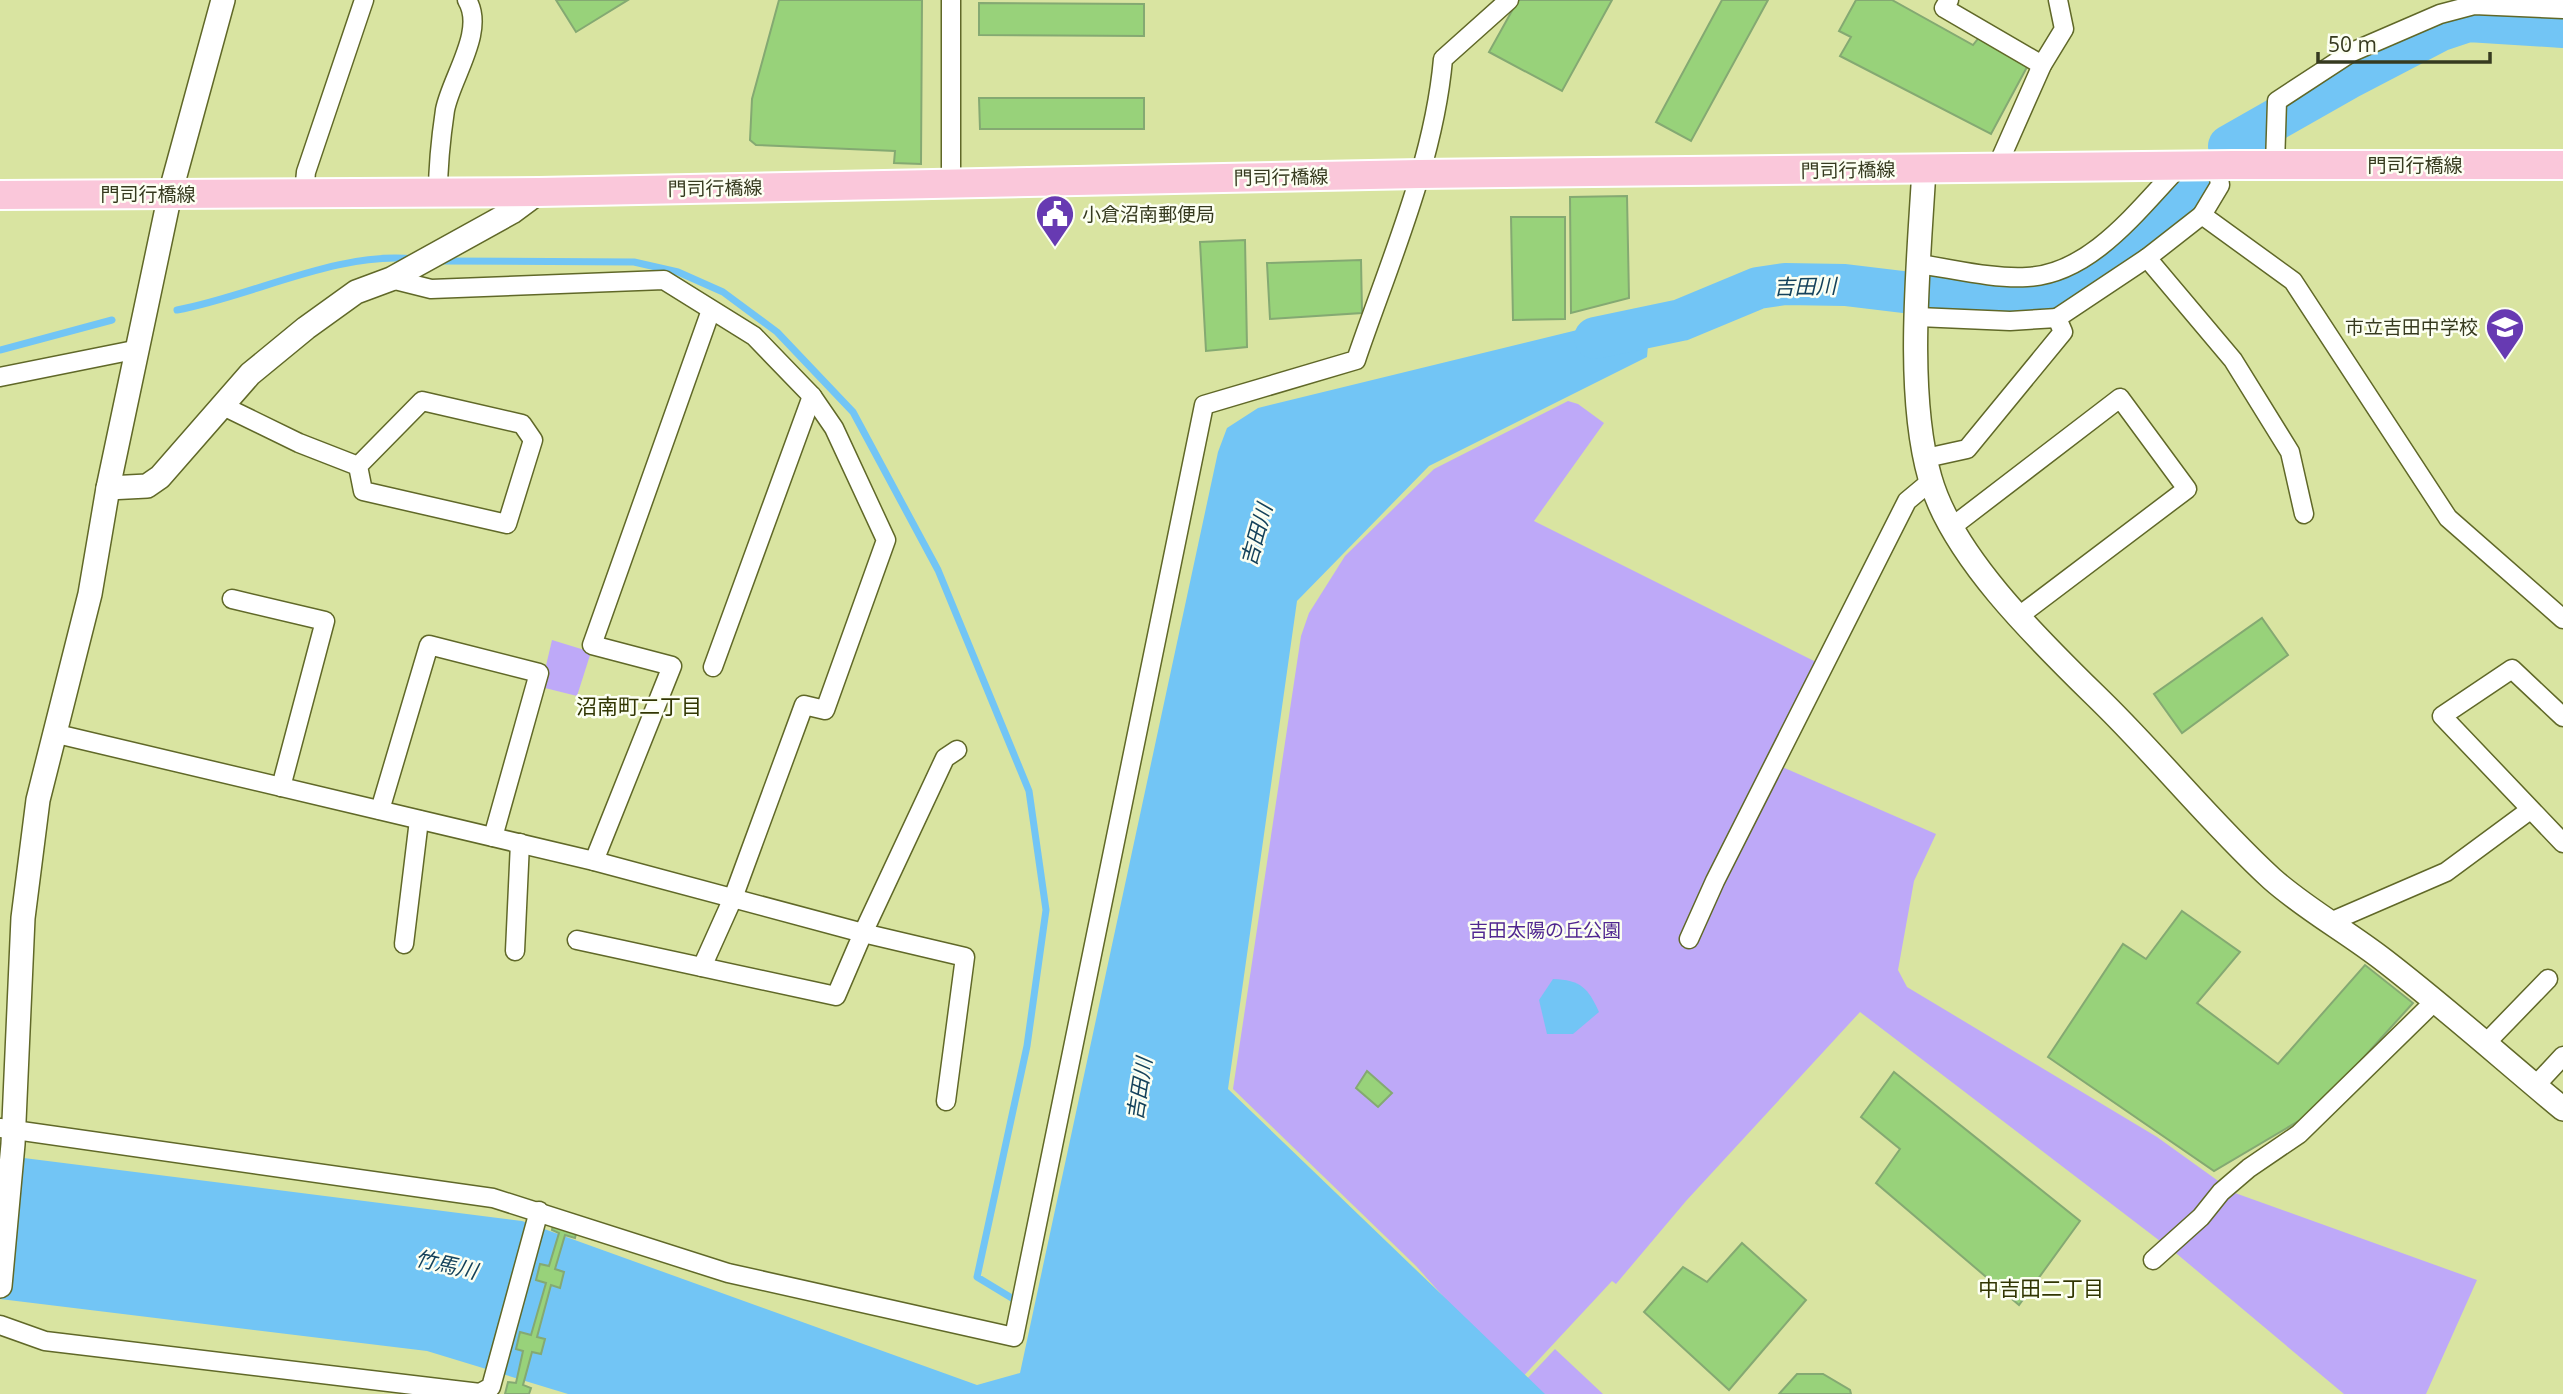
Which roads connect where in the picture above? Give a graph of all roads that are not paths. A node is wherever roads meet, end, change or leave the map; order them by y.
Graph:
1 (223, 0) edge
2 (364, 0) edge
3 (467, 0) edge
4 (951, 0) edge
5 (1509, 0) edge
6 (1949, 0) edge
7 (2058, 0) edge
8 (2476, 3) edge
9 (2563, 9) edge
10 (2042, 65) junction
11 (2275, 164) junction
12 (2181, 165) junction
13 (2217, 165) junction
14 (2563, 165) edge
15 (1924, 169) junction
16 (1996, 169) junction
17 (1419, 174) junction
18 (951, 183) junction
19 (539, 192) junction
20 (304, 193) junction
21 (438, 193) junction
22 (170, 194) junction
23 (0, 195) edge
24 (2202, 215) junction
25 (2147, 258) junction
26 (1919, 268) junction
27 (395, 277) junction
28 (711, 310) junction
29 (1918, 310) junction
30 (2057, 318) junction
31 (139, 349) junction
32 (0, 377) edge
33 (812, 396) junction
34 (221, 405) junction
35 (1926, 458) junction
36 (358, 466) junction
37 (1931, 481) junction
38 (108, 488) junction
39 (2304, 514) dead end
40 (1953, 526) junction
41 (232, 599) dead end
42 (2019, 616) junction
43 (2563, 619) edge
44 (713, 667) dead end
45 (2563, 718) edge
46 (52, 733) junction
47 (957, 750) dead end
48 (281, 787) junction
49 (380, 810) junction
50 (2530, 810) junction
51 (419, 820) junction
52 (493, 837) junction
53 (520, 843) junction
54 (2563, 843) edge
55 (594, 861) junction
56 (733, 898) junction
57 (2328, 923) junction
58 (863, 933) junction
59 (1689, 939) dead end
60 (577, 940) dead end
61 (404, 944) dead end
62 (515, 951) dead end
63 (702, 967) junction
64 (2548, 979) dead end
65 (2434, 1002) junction
66 (2485, 1044) junction
67 (2563, 1056) edge
68 (2535, 1086) junction
69 (946, 1101) dead end
70 (2563, 1109) edge
71 (8, 1134) edge
72 (538, 1216) junction
73 (2153, 1260) dead end
74 (0, 1286) edge
75 (0, 1325) edge

1 - 22 street
2 - 20 street
3 - 21 street
4 - 18 street
5 - 17 street
6 - 10 street
7 - 10 street
8 - 9 street
8 - 11 street
10 - 16 street
11 - 13 main road, 門司行橋線
11 - 14 main road, 門司行橋線
12 - 13 main road, 門司行橋線
12 - 16 main road, 門司行橋線
12 - 26 street
13 - 24 street
15 - 16 main road, 門司行橋線
15 - 17 main road, 門司行橋線
15 - 26 street
17 - 18 main road, 門司行橋線
17 - 72 street
18 - 19 main road, 門司行橋線
19 - 21 main road, 門司行橋線
19 - 27 street
20 - 21 main road, 門司行橋線
20 - 22 main road, 門司行橋線
22 - 23 main road, 門司行橋線
22 - 31 street
24 - 25 street
24 - 43 street
25 - 30 street
25 - 39 street
26 - 29 street
27 - 28 street
27 - 34 street
28 - 33 street
28 - 55 street
29 - 30 street
29 - 35 street
30 - 35 street
31 - 32 street
31 - 38 street
33 - 44 street
33 - 56 street
34 - 36 street
34 - 38 street
35 - 37 street
36 - 36 street
37 - 40 street
37 - 59 street
38 - 46 street
40 - 42 street
40 - 42 street
41 - 48 street
42 - 57 street
45 - 50 street
46 - 48 street
46 - 71 street
47 - 58 street
48 - 49 street
49 - 51 street
49 - 52 street
50 - 54 street
50 - 57 street
51 - 52 street
51 - 61 street
52 - 53 street
53 - 55 street
53 - 62 street
55 - 56 street
56 - 58 street
56 - 63 street
57 - 65 street
58 - 63 street
58 - 69 street
60 - 63 street
64 - 66 street
65 - 66 street
65 - 73 street
66 - 68 street
67 - 68 street
68 - 70 street
71 - 72 street
71 - 74 street
72 - 75 street

